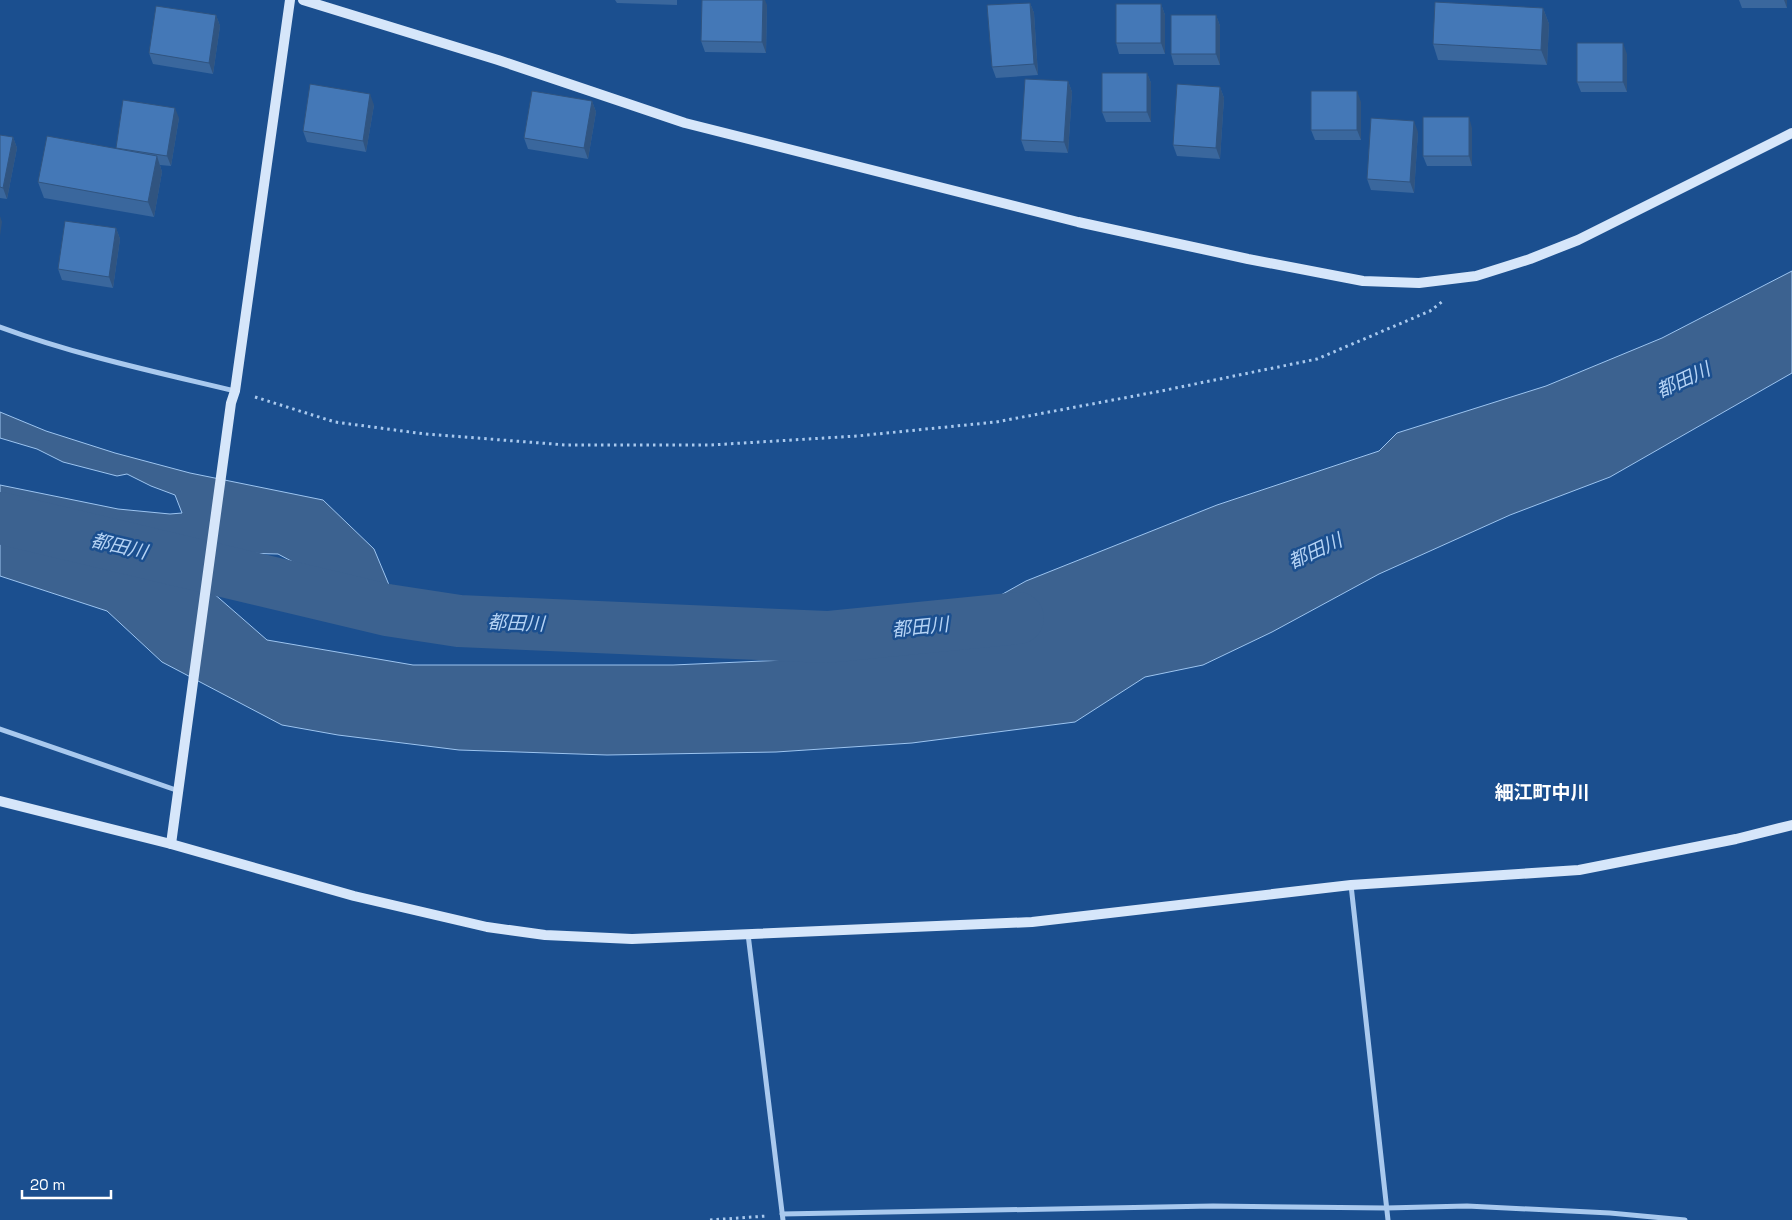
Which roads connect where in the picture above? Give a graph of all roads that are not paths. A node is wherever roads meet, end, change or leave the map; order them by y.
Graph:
1 (290, 0) edge
2 (303, 0) edge
3 (1792, 134) edge
4 (0, 327) edge
5 (235, 391) junction
6 (0, 729) edge
7 (176, 790) junction
8 (0, 800) edge
9 (1792, 825) edge
10 (170, 844) junction
11 (1351, 886) junction
12 (748, 934) junction
13 (1386, 1208) junction
14 (782, 1217) edge
15 (1388, 1217) edge
16 (1685, 1220) edge

1 - 5 street
2 - 3 street
4 - 5 street
5 - 7 street
6 - 7 street
7 - 10 street
8 - 10 street
9 - 11 street
10 - 12 street
11 - 12 street
11 - 13 street
12 - 14 street
13 - 14 street
13 - 15 street
13 - 16 street

